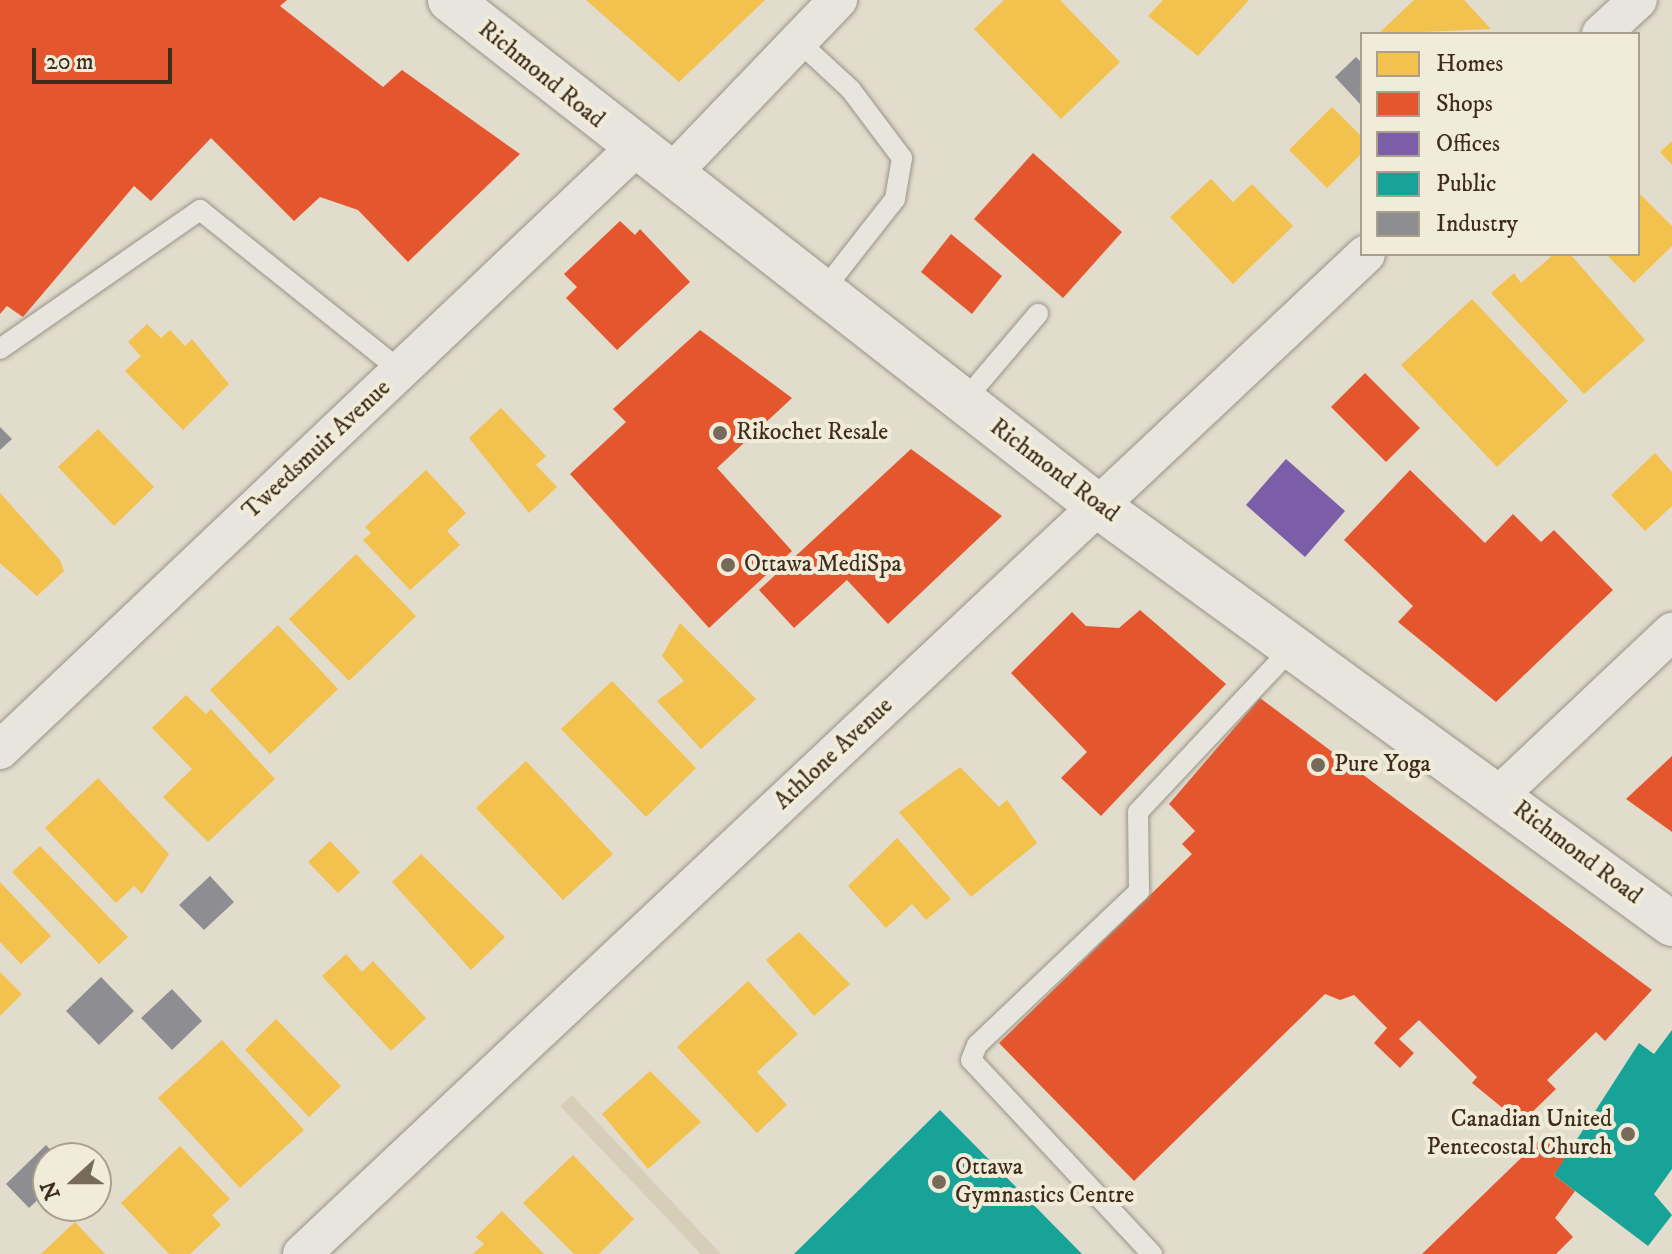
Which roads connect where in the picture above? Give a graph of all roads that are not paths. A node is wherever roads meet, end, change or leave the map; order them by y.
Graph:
1 (450, 0) edge
2 (838, 0) edge
3 (1638, 0) edge
4 (1603, 32) edge
5 (796, 39) junction
6 (633, 150) junction
7 (670, 175) junction
8 (1364, 256) edge
9 (822, 292) junction
10 (1038, 314) dead end
11 (0, 349) edge
12 (401, 371) junction
13 (963, 402) junction
14 (1098, 506) junction
15 (1672, 632) edge
16 (1293, 647) junction
17 (0, 750) edge
18 (1499, 795) junction
19 (1672, 924) edge
20 (302, 1254) edge
21 (1152, 1254) edge

1 - 6 main road, Richmond Road
2 - 5 street
3 - 4 street
5 - 7 street
5 - 9 lane
6 - 7 main road, Richmond Road
6 - 12 street, Tweedsmuir Avenue
7 - 9 main road, Richmond Road
8 - 14 street, Athlone Avenue
9 - 13 main road, Richmond Road
10 - 13 lane
11 - 12 lane
12 - 17 street, Tweedsmuir Avenue
13 - 14 main road, Richmond Road
14 - 16 main road, Richmond Road
14 - 20 street, Athlone Avenue
15 - 18 street
16 - 18 main road, Richmond Road
16 - 21 lane
18 - 19 main road, Richmond Road

